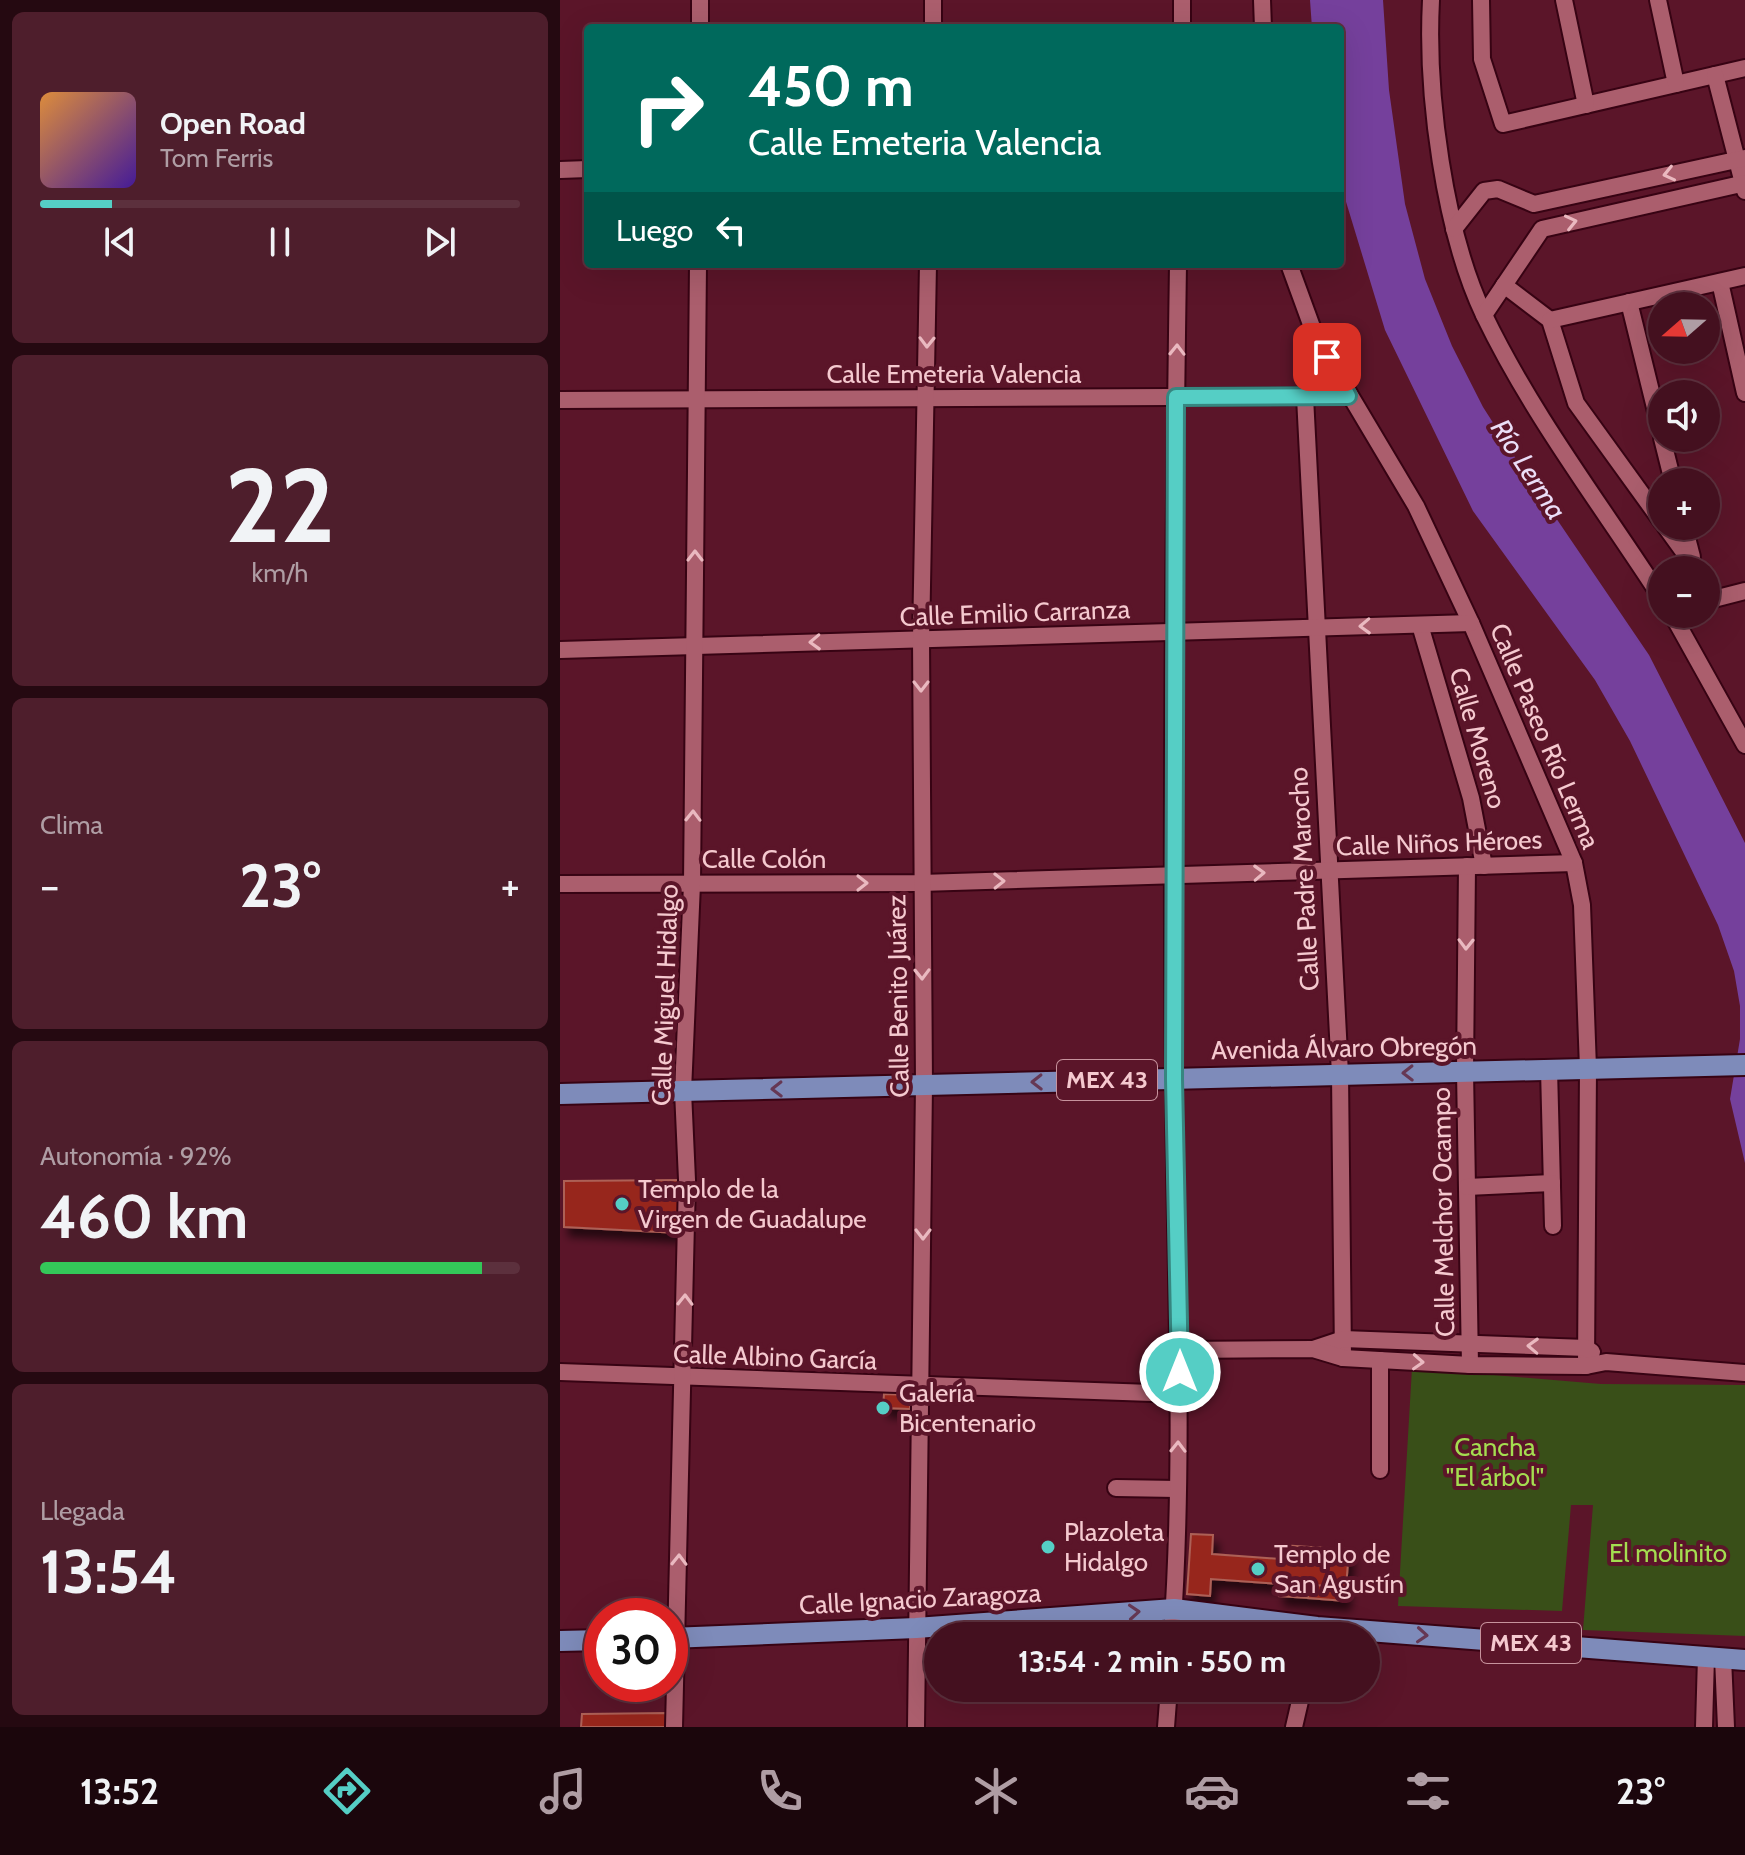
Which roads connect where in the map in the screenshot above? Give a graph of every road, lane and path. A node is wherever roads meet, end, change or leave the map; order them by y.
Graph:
1 (700, 0) edge
2 (933, 0) edge
3 (1182, 0) edge
4 (1262, 0) edge
5 (1431, 0) edge
6 (1481, 0) edge
7 (1564, 0) edge
8 (1658, 0) edge
9 (700, 24) edge
10 (933, 24) edge
11 (1182, 24) edge
12 (1263, 24) edge
13 (1745, 68) edge
14 (1715, 75) junction
15 (1676, 84) junction
16 (1586, 105) junction
17 (1741, 158) edge
18 (584, 169) edge
19 (560, 170) edge
20 (1744, 186) edge
21 (1534, 204) junction
22 (1454, 229) junction
23 (1542, 229) junction
24 (698, 268) edge
25 (928, 268) edge
26 (1178, 268) edge
27 (1290, 268) edge
28 (1745, 276) edge
29 (1720, 282) junction
30 (1504, 285) junction
31 (1629, 302) junction
32 (1484, 315) junction
33 (1550, 320) junction
34 (1648, 380) edge
35 (1745, 393) edge
36 (1348, 396) junction
37 (1176, 397) junction
38 (1305, 397) junction
39 (926, 399) junction
40 (560, 400) edge
41 (697, 400) junction
42 (1648, 502) edge
43 (1648, 577) edge
44 (1745, 591) edge
45 (1720, 597) edge
46 (1471, 623) junction
47 (1420, 625) junction
48 (1314, 628) junction
49 (1680, 628) edge
50 (1173, 632) junction
51 (921, 639) junction
52 (694, 646) junction
53 (560, 650) edge
54 (1745, 745) edge
55 (1574, 863) junction
56 (1475, 866) junction
57 (1327, 871) junction
58 (1173, 876) junction
59 (921, 883) junction
60 (560, 884) edge
61 (692, 884) junction
62 (1745, 1065) edge
63 (1588, 1068) junction
64 (1549, 1069) junction
65 (1465, 1071) junction
66 (1340, 1074) junction
67 (1174, 1079) junction
68 (924, 1085) junction
69 (683, 1091) junction
70 (560, 1094) edge
71 (1552, 1183) junction
72 (1467, 1187) junction
73 (1553, 1226) dead end
74 (1343, 1339) junction
75 (1469, 1344) junction
76 (1586, 1348) junction
77 (1313, 1349) junction
78 (1180, 1350) junction
79 (1343, 1358) junction
80 (1380, 1360) junction
81 (1606, 1362) junction
82 (1470, 1365) junction
83 (1586, 1366) junction
84 (560, 1372) edge
85 (1745, 1373) edge
86 (683, 1377) junction
87 (921, 1387) junction
88 (1180, 1394) junction
89 (1380, 1470) dead end
90 (1116, 1488) dead end
91 (1177, 1489) junction
92 (675, 1598) edge
93 (1174, 1609) junction
94 (1173, 1622) edge
95 (1258, 1622) edge
96 (916, 1628) junction
97 (1380, 1635) edge
98 (688, 1637) edge
99 (584, 1640) edge
100 (560, 1641) edge
101 (1714, 1658) junction
102 (1745, 1660) edge
103 (674, 1702) edge
104 (1168, 1702) edge
105 (1300, 1702) edge
106 (674, 1727) edge
107 (916, 1727) edge
108 (1166, 1727) edge
109 (1294, 1727) edge
110 (1704, 1727) edge
111 (1726, 1727) edge

1 - 9 street
2 - 10 street
3 - 11 street
4 - 12 street
5 - 22 street
6 - 16 street
7 - 16 street
8 - 15 street
13 - 14 street
14 - 15 street
14 - 17 street
15 - 16 street
17 - 20 street
17 -> 21 street
18 - 19 street
23 -> 20 street
21 - 22 street
21 - 23 street
22 - 32 street
23 - 30 street
24 - 41 street, Calle Miguel Hidalgo
25 -> 39 street, Calle Benito Juárez
37 -> 26 street
27 - 36 street, Calle Paseo Río Lerma
28 - 29 street
29 - 31 street
29 - 35 street
30 - 32 street
30 - 33 street
31 - 33 street
31 - 34 street
32 - 43 street
33 - 42 street
36 - 38 street, Calle Emeteria Valencia
36 - 46 street, Calle Paseo Río Lerma
37 - 38 street, Calle Emeteria Valencia
37 - 39 street, Calle Emeteria Valencia
37 - 50 street
38 - 48 street, Calle Padre Marocho
39 - 41 street, Calle Emeteria Valencia
39 - 51 street, Calle Benito Juárez
40 - 41 street, Calle Emeteria Valencia
52 -> 41 street, Calle Miguel Hidalgo
44 - 45 street
46 - 47 street, Calle Emilio Carranza
46 - 55 street, Calle Paseo Río Lerma
47 -> 48 street, Calle Emilio Carranza
47 - 56 street, Calle Moreno
48 - 50 street, Calle Emilio Carranza
48 - 57 street, Calle Padre Marocho
49 - 54 street
50 - 51 street, Calle Emilio Carranza
50 - 58 street
51 -> 52 street, Calle Emilio Carranza
51 -> 59 street, Calle Benito Juárez
52 - 53 street, Calle Emilio Carranza
61 -> 52 street, Calle Miguel Hidalgo
55 - 56 street, Calle Niños Héroes
55 - 63 street, Calle Paseo Río Lerma
56 - 57 street, Calle Niños Héroes
56 -> 65 street, Calle Melchor Ocampo
58 -> 57 street, Calle Niños Héroes
57 - 66 street, Calle Padre Marocho
59 -> 58 street, Calle Niños Héroes
58 - 67 street
61 -> 59 street, Calle Colón
59 -> 68 street, Calle Benito Juárez
60 - 61 street, Calle Colón
61 - 69 street, Calle Miguel Hidalgo
62 - 63 main road, Avenida Álvaro Obregón / MEX 43
63 - 64 main road, Avenida Álvaro Obregón / MEX 43
63 - 76 street, Calle Paseo Río Lerma
64 - 65 main road, Avenida Álvaro Obregón / MEX 43
64 - 71 street
65 -> 66 main road, Avenida Álvaro Obregón / MEX 43
65 - 72 street, Calle Melchor Ocampo
66 - 67 main road, Avenida Álvaro Obregón / MEX 43
66 - 74 street, Calle Padre Marocho
67 -> 68 main road, Avenida Álvaro Obregón / MEX 43
67 - 78 street
68 -> 69 main road, Avenida Álvaro Obregón / MEX 43
68 -> 87 street, Calle Benito Juárez
69 - 70 main road, Avenida Álvaro Obregón / MEX 43
86 -> 69 street, Calle Miguel Hidalgo
71 - 72 street
71 - 73 street
72 - 75 street, Calle Melchor Ocampo
74 - 75 street
74 - 77 street
74 - 79 street, Calle Padre Marocho
76 -> 75 street
75 - 82 street, Calle Melchor Ocampo
76 - 81 street
76 - 83 street, Calle Paseo Río Lerma
77 - 78 street
77 - 79 street
78 - 88 street
79 - 80 street
80 -> 82 street
80 - 89 street
81 - 83 street
81 - 85 street
82 - 83 street
84 - 86 street, Calle Albino García
86 - 87 street, Calle Albino García
92 -> 86 street, Calle Miguel Hidalgo
87 - 88 street, Calle Albino García
87 - 96 street, Calle Benito Juárez
91 -> 88 street
90 - 91 street
91 - 93 street
93 - 94 street
93 - 95 main road, Calle Ignacio Zaragoza / MEX 43
96 -> 93 main road, Calle Ignacio Zaragoza / MEX 43
96 - 98 main road, Calle Ignacio Zaragoza / MEX 43
96 - 107 street, Calle Benito Juárez
97 -> 101 main road, MEX 43
99 - 100 main road
101 - 102 main road, MEX 43
101 - 110 street
101 - 111 street
103 - 106 street, Calle Miguel Hidalgo
104 - 108 street
105 - 109 street

